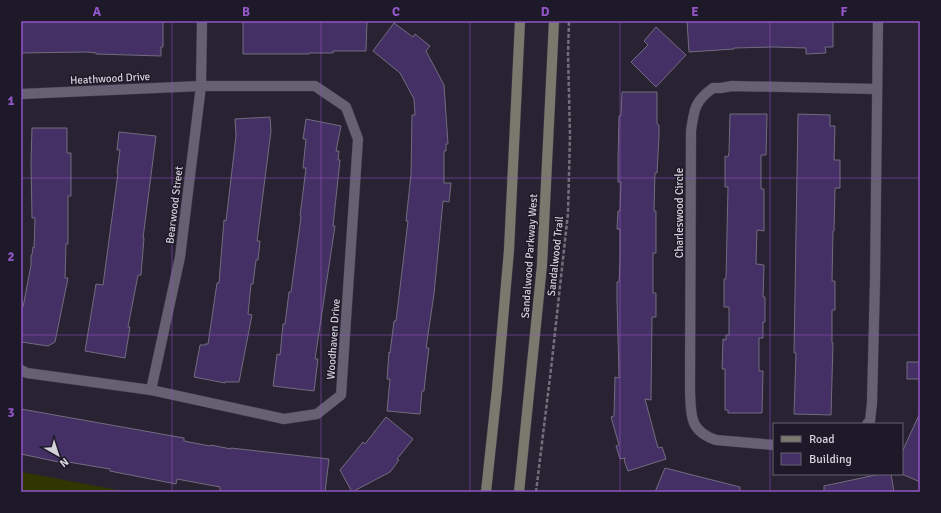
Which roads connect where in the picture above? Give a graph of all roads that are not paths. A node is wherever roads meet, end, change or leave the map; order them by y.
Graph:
1 (202, 21) edge
2 (520, 21) edge
3 (554, 21) edge
4 (878, 21) edge
5 (201, 86) junction
6 (877, 89) junction
7 (21, 94) edge
8 (21, 370) edge
9 (151, 390) junction
10 (868, 423) edge
11 (773, 445) edge
12 (486, 492) edge
13 (519, 492) edge

1 - 5 street, Bearwood Street
2 - 12 main road, Sandalwood Parkway West
3 - 13 main road, Sandalwood Parkway West
4 - 6 street
5 - 7 street, Heathwood Drive
5 - 9 street, Bearwood Street
5 - 9 street, Woodhaven Drive
6 - 10 street
6 - 11 street, Charleswood Circle
8 - 9 street, Woodhaven Drive

